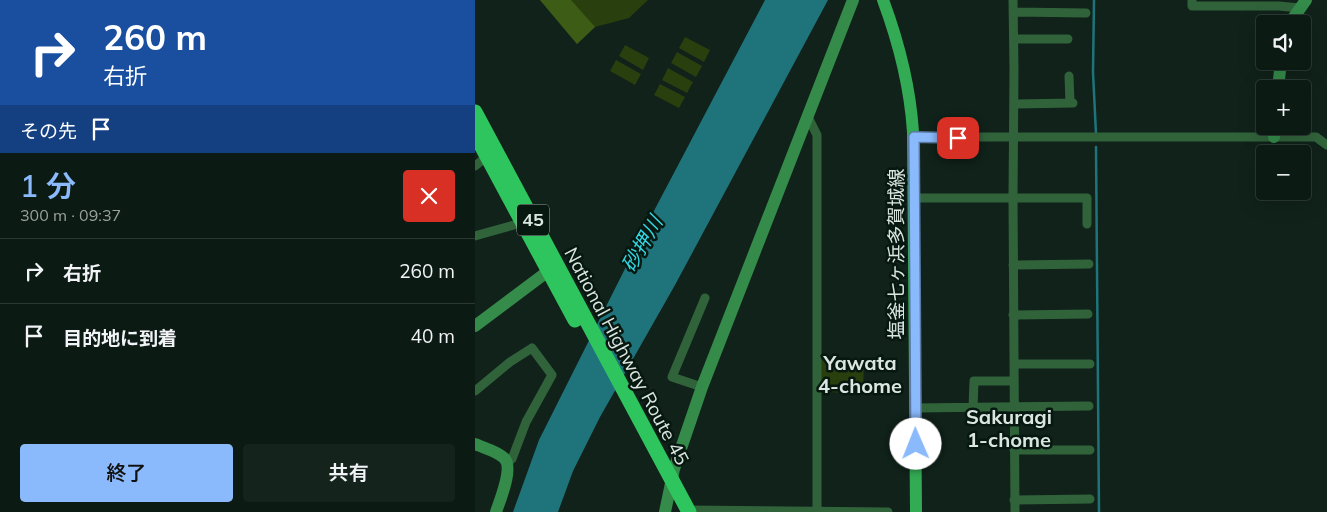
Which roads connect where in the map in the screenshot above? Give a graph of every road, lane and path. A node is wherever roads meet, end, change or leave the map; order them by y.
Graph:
1 (853, 0) edge
2 (883, 0) edge
3 (1013, 0) edge
4 (1192, 0) edge
5 (1279, 3) edge
6 (1303, 4) edge
7 (1013, 12) junction
8 (1086, 13) dead end
9 (1295, 15) edge
10 (1014, 38) junction
11 (1067, 39) dead end
12 (1069, 76) dead end
13 (1014, 104) junction
14 (475, 112) edge
15 (807, 115) junction
16 (1256, 132) edge
17 (475, 134) edge
18 (1299, 135) edge
19 (914, 137) junction
20 (1014, 138) junction
21 (1327, 145) edge
22 (491, 153) junction
23 (475, 166) edge
24 (915, 198) junction
25 (1013, 198) junction
26 (521, 223) junction
27 (1087, 224) dead end
28 (475, 236) edge
29 (1089, 264) dead end
30 (1013, 265) junction
31 (552, 268) junction
32 (705, 298) dead end
33 (1088, 314) dead end
34 (1013, 315) junction
35 (475, 326) edge
36 (1015, 364) junction
37 (1090, 364) dead end
38 (1014, 381) junction
39 (702, 387) junction
40 (475, 391) edge
41 (1089, 406) dead end
42 (915, 408) junction
43 (973, 408) junction
44 (1014, 408) junction
45 (475, 444) edge
46 (1014, 450) junction
47 (1090, 450) dead end
48 (507, 461) junction
49 (670, 488) junction
50 (1014, 500) junction
51 (1090, 500) dead end
52 (685, 511) edge
53 (788, 511) edge
54 (817, 511) edge
55 (497, 512) edge
56 (665, 512) edge
57 (888, 512) edge
58 (916, 512) edge
59 (1015, 512) edge

1 - 15 street
2 - 19 main road, 塩釜七ヶ浜多賀城線
3 - 7 street
4 - 5 street
5 - 6 street
6 - 9 street
7 - 8 street
7 - 10 street
10 - 11 street
10 - 13 street
12 - 13 street
13 - 20 street
14 - 22 highway, National Highway Route 45 / 45
15 - 39 street
15 - 54 street
16 - 20 street
17 - 22 highway, National Highway Route 45 / 45
18 - 21 street
19 - 20 street
19 - 24 main road, 塩釜七ヶ浜多賀城線
20 - 25 street
22 - 23 street
22 - 26 highway, National Highway Route 45 / 45
22 - 31 highway, National Highway Route 45 / 45
24 - 25 street
24 - 42 main road, 塩釜七ヶ浜多賀城線
25 - 27 street
25 - 30 street
26 - 28 street
26 - 31 highway, National Highway Route 45 / 45
29 - 30 street
30 - 34 street
31 - 35 street
31 - 49 highway, National Highway Route 45 / 45
32 - 39 street
33 - 34 street
34 - 36 street
36 - 37 street
36 - 38 street
38 - 43 street
38 - 44 street
39 - 49 street
40 - 48 street
41 - 44 street
42 - 43 street
42 - 58 main road, 塩釜七ヶ浜多賀城線
43 - 44 street
44 - 46 street
45 - 48 street
46 - 47 street
46 - 50 street
48 - 55 street
49 - 52 highway, National Highway Route 45 / 45
49 - 56 street
50 - 51 street
50 - 59 street
52 - 53 street
53 - 54 street
54 - 57 street

